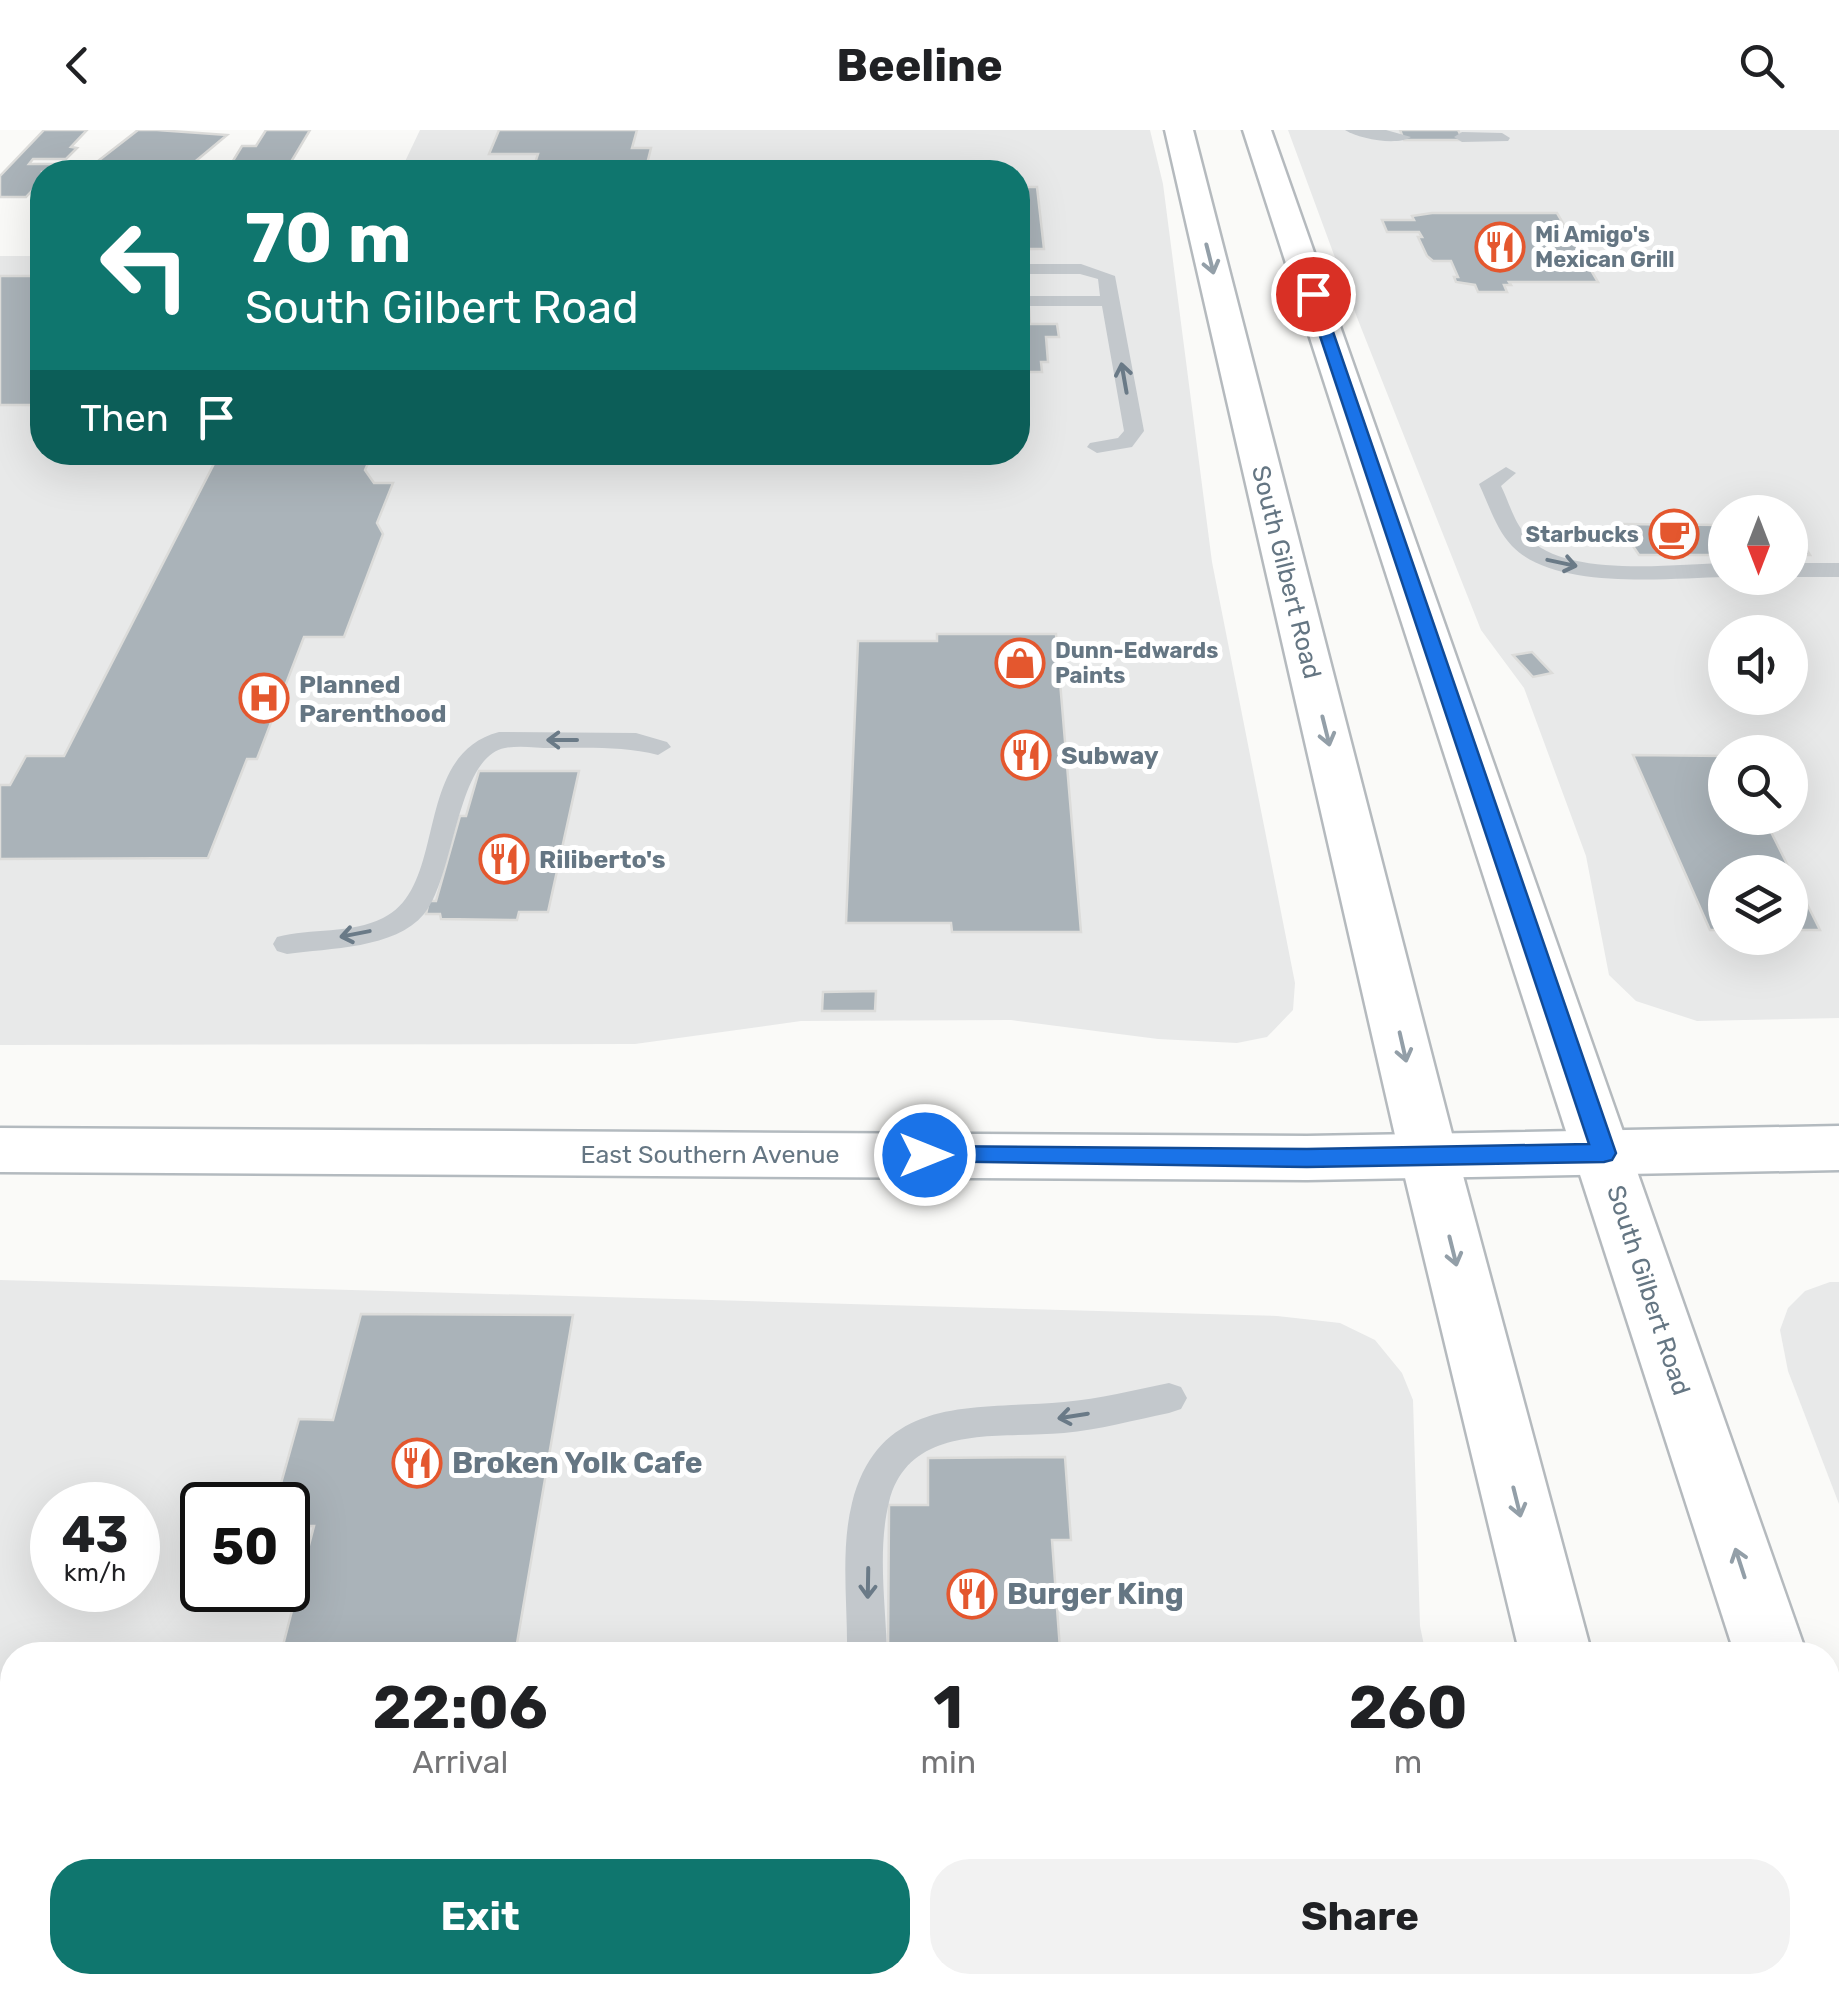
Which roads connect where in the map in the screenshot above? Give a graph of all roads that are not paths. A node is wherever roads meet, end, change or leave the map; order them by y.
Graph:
1 (1179, 130) edge
2 (1257, 130) edge
3 (1355, 131) edge
4 (1402, 134) edge
5 (1460, 135) edge
6 (1501, 135) edge
7 (1030, 269) edge
8 (1030, 281) edge
9 (1108, 291) junction
10 (1030, 292) edge
11 (1030, 299) edge
12 (1097, 447) dead end
13 (1506, 473) dead end
14 (1708, 570) edge
15 (1808, 570) edge
16 (1839, 570) edge
17 (658, 747) dead end
18 (287, 944) dead end
19 (1839, 1148) edge
20 (0, 1150) edge
21 (1604, 1153) junction
22 (1429, 1157) junction
23 (1169, 1398) dead end
24 (867, 1642) edge
25 (1553, 1642) edge
26 (1767, 1642) edge

1 -> 22 main road, South Gilbert Road
2 - 21 main road, South Gilbert Road
3 - 4 lane
5 - 6 lane
7 - 9 lane
8 - 9 lane
9 - 10 lane
9 - 11 lane
12 -> 9 lane
13 -> 14 lane
15 - 16 lane
17 -> 18 lane
19 - 21 main road, East Southern Avenue
20 - 22 main road, East Southern Avenue
21 - 22 main road, East Southern Avenue
26 -> 21 main road, South Gilbert Road
22 -> 25 main road, South Gilbert Road
23 -> 24 lane

